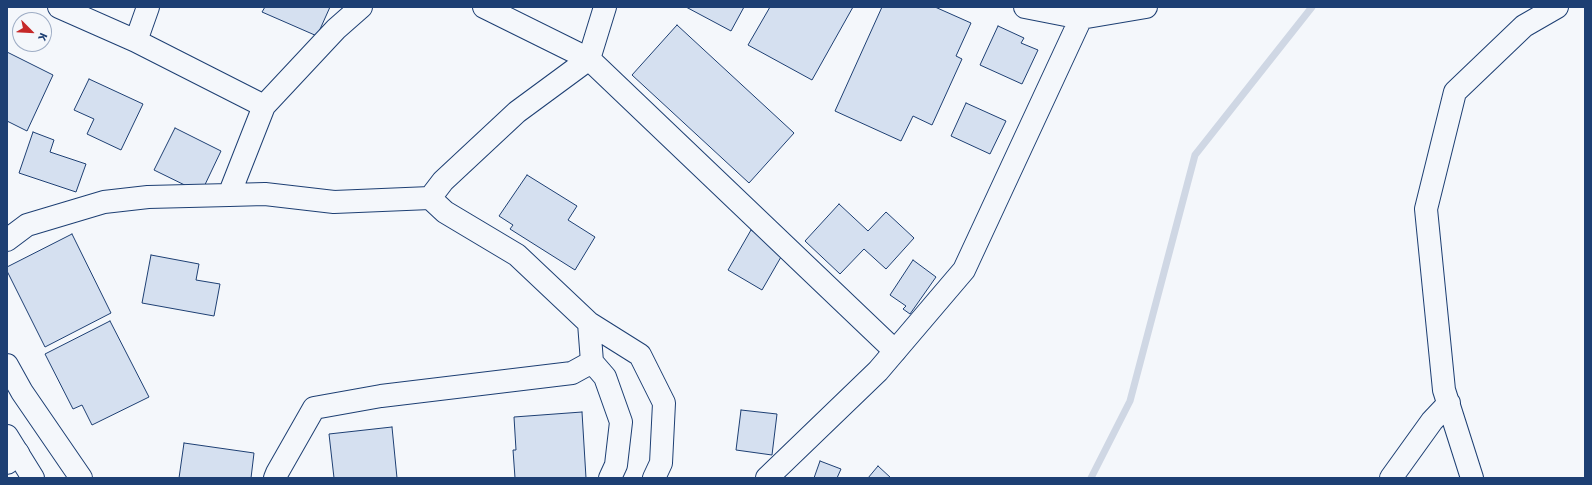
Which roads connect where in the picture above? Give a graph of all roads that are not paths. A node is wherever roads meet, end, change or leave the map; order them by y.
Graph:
1 (59, 7) edge
2 (148, 7) edge
3 (361, 7) edge
4 (484, 7) edge
5 (605, 7) edge
6 (1025, 7) edge
7 (1146, 7) edge
8 (1557, 7) edge
9 (1083, 12) edge
10 (136, 41) junction
11 (590, 59) junction
12 (264, 106) junction
13 (228, 195) junction
14 (430, 198) junction
15 (7, 240) edge
16 (589, 323) junction
17 (895, 352) junction
18 (592, 362) junction
19 (7, 365) edge
20 (1448, 403) junction
21 (11, 451) edge
22 (33, 478) edge
23 (81, 478) edge
24 (275, 478) edge
25 (610, 478) edge
26 (654, 478) edge
27 (767, 478) edge
28 (1391, 478) edge
29 (1472, 478) edge

1 - 10 street
2 - 10 street
3 - 12 street
4 - 11 street
5 - 11 street
6 - 9 street
7 - 9 street
8 - 20 street
9 - 17 street
10 - 12 street
11 - 14 street
11 - 17 street
12 - 13 street
13 - 14 street
13 - 15 street
14 - 16 street
16 - 18 street
16 - 26 street
17 - 27 street
18 - 24 street
18 - 25 street
19 - 23 street
20 - 28 street
20 - 29 street
21 - 22 street

